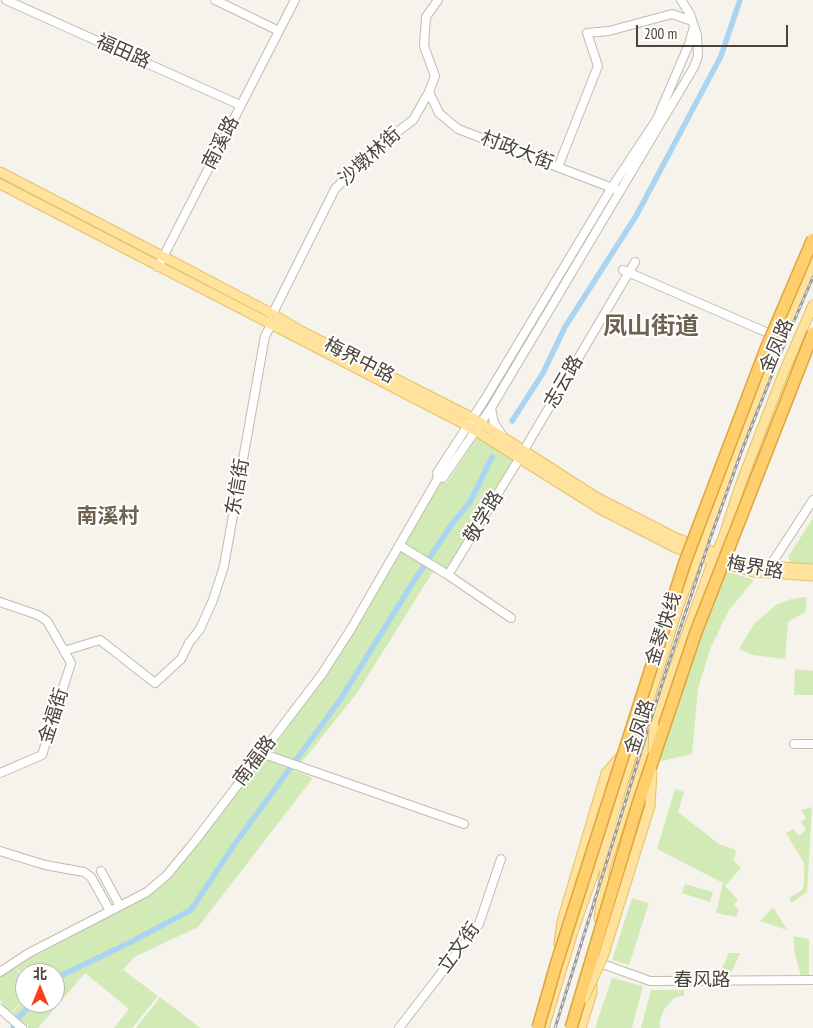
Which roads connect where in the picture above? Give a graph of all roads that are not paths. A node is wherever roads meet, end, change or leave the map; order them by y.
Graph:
1 (6, 0) edge
2 (215, 0) edge
3 (295, 0) edge
4 (438, 0) edge
5 (681, 0) edge
6 (693, 24) junction
7 (279, 30) junction
8 (429, 92) junction
9 (240, 105) junction
10 (558, 167) junction
11 (0, 172) edge
12 (0, 184) edge
13 (612, 187) junction
14 (620, 190) junction
15 (813, 239) edge
16 (164, 257) junction
17 (635, 262) dead end
18 (813, 263) edge
19 (158, 267) junction
20 (626, 272) junction
21 (813, 305) edge
22 (272, 315) junction
23 (271, 325) junction
24 (813, 333) edge
25 (780, 338) junction
26 (491, 408) junction
27 (481, 423) junction
28 (472, 425) junction
29 (502, 435) junction
30 (524, 450) junction
31 (519, 459) junction
32 (539, 459) junction
33 (534, 468) junction
34 (813, 500) edge
35 (706, 534) junction
36 (723, 538) junction
37 (684, 541) junction
38 (399, 545) junction
39 (700, 552) junction
40 (715, 556) junction
41 (734, 560) junction
42 (770, 566) junction
43 (813, 569) edge
44 (448, 575) junction
45 (813, 576) edge
46 (0, 602) edge
47 (511, 618) dead end
48 (64, 651) junction
49 (654, 726) junction
50 (637, 737) junction
51 (794, 744) dead end
52 (813, 744) edge
53 (261, 753) junction
54 (0, 773) edge
55 (464, 824) dead end
56 (0, 851) edge
57 (500, 859) dead end
58 (101, 871) dead end
59 (120, 906) junction
60 (110, 911) junction
61 (595, 961) junction
62 (556, 965) junction
63 (0, 971) edge
64 (813, 980) edge
65 (0, 1009) edge
66 (575, 1027) edge
67 (22, 1028) edge
68 (399, 1028) edge
69 (538, 1028) edge
70 (544, 1028) edge

1 - 9 street, 福田路
2 - 7 street
3 - 7 street, 南溪路
4 - 8 street, 沙墩林街
5 - 6 street
6 - 10 street
6 - 13 street, 南福路
6 - 14 street
7 - 9 street, 南溪路
8 - 10 street, 村政大街
8 - 22 street, 沙墩林街
9 - 16 street, 南溪路
10 - 13 street, 村政大街
11 - 16 main road, 梅界中路
12 - 19 main road, 梅界中路
13 - 14 street, 村政大街
13 - 28 street, 南福路
14 - 26 street
15 - 62 highway, 金琴快线, bridge
16 - 19 street, 南溪路
16 - 22 main road, 梅界中路
17 - 20 street, 志云路
18 - 25 main road, 金凤路
19 - 23 main road, 梅界中路
20 - 25 street
20 - 30 street, 志云路
21 - 36 main road, 金凤路
22 - 28 main road, 梅界中路
23 - 28 main road, 梅界中路
23 - 48 street, 东信街
24 - 66 highway, 金琴快线, bridge
25 - 35 main road, 金凤路
26 - 27 street
26 - 29 street
27 - 28 main road, 梅界中路
27 - 29 main road, 梅界中路
28 - 31 main road, 梅界中路
28 - 38 street, 南福路
29 - 30 main road, 梅界中路
30 - 32 main road, 梅界中路
31 - 33 main road, 梅界中路
31 - 44 street, 敬学路
32 - 33 street
32 - 37 main road, 梅界中路
33 - 39 main road, 梅界中路
34 - 42 street
35 - 37 main road
35 - 39 main road, 金凤路
36 - 40 main road, 金凤路
36 - 41 main road
37 - 39 main road, 梅界中路
38 - 44 street
38 - 53 street, 南福路
39 - 40 main road, 梅界中路
39 - 50 main road, 金凤路
40 - 41 main road
40 - 45 main road, 梅界路
40 - 49 main road, 金凤路
41 - 42 main road
42 - 43 main road
44 - 47 street
46 - 48 street
48 - 54 street, 金福街
49 - 61 main road, 金凤路
49 - 66 main road, bridge
50 - 62 main road, bridge
50 - 70 main road, 金凤路
51 - 52 street
53 - 55 street
53 - 59 street, 南福路
56 - 60 street
57 - 68 street, 立文街
58 - 59 street
59 - 60 street, 南福路
60 - 63 street, 南福路
61 - 64 street, 春风路
61 - 66 main road, 金凤路
62 - 69 highway, 金琴快线, bridge
65 - 67 street

